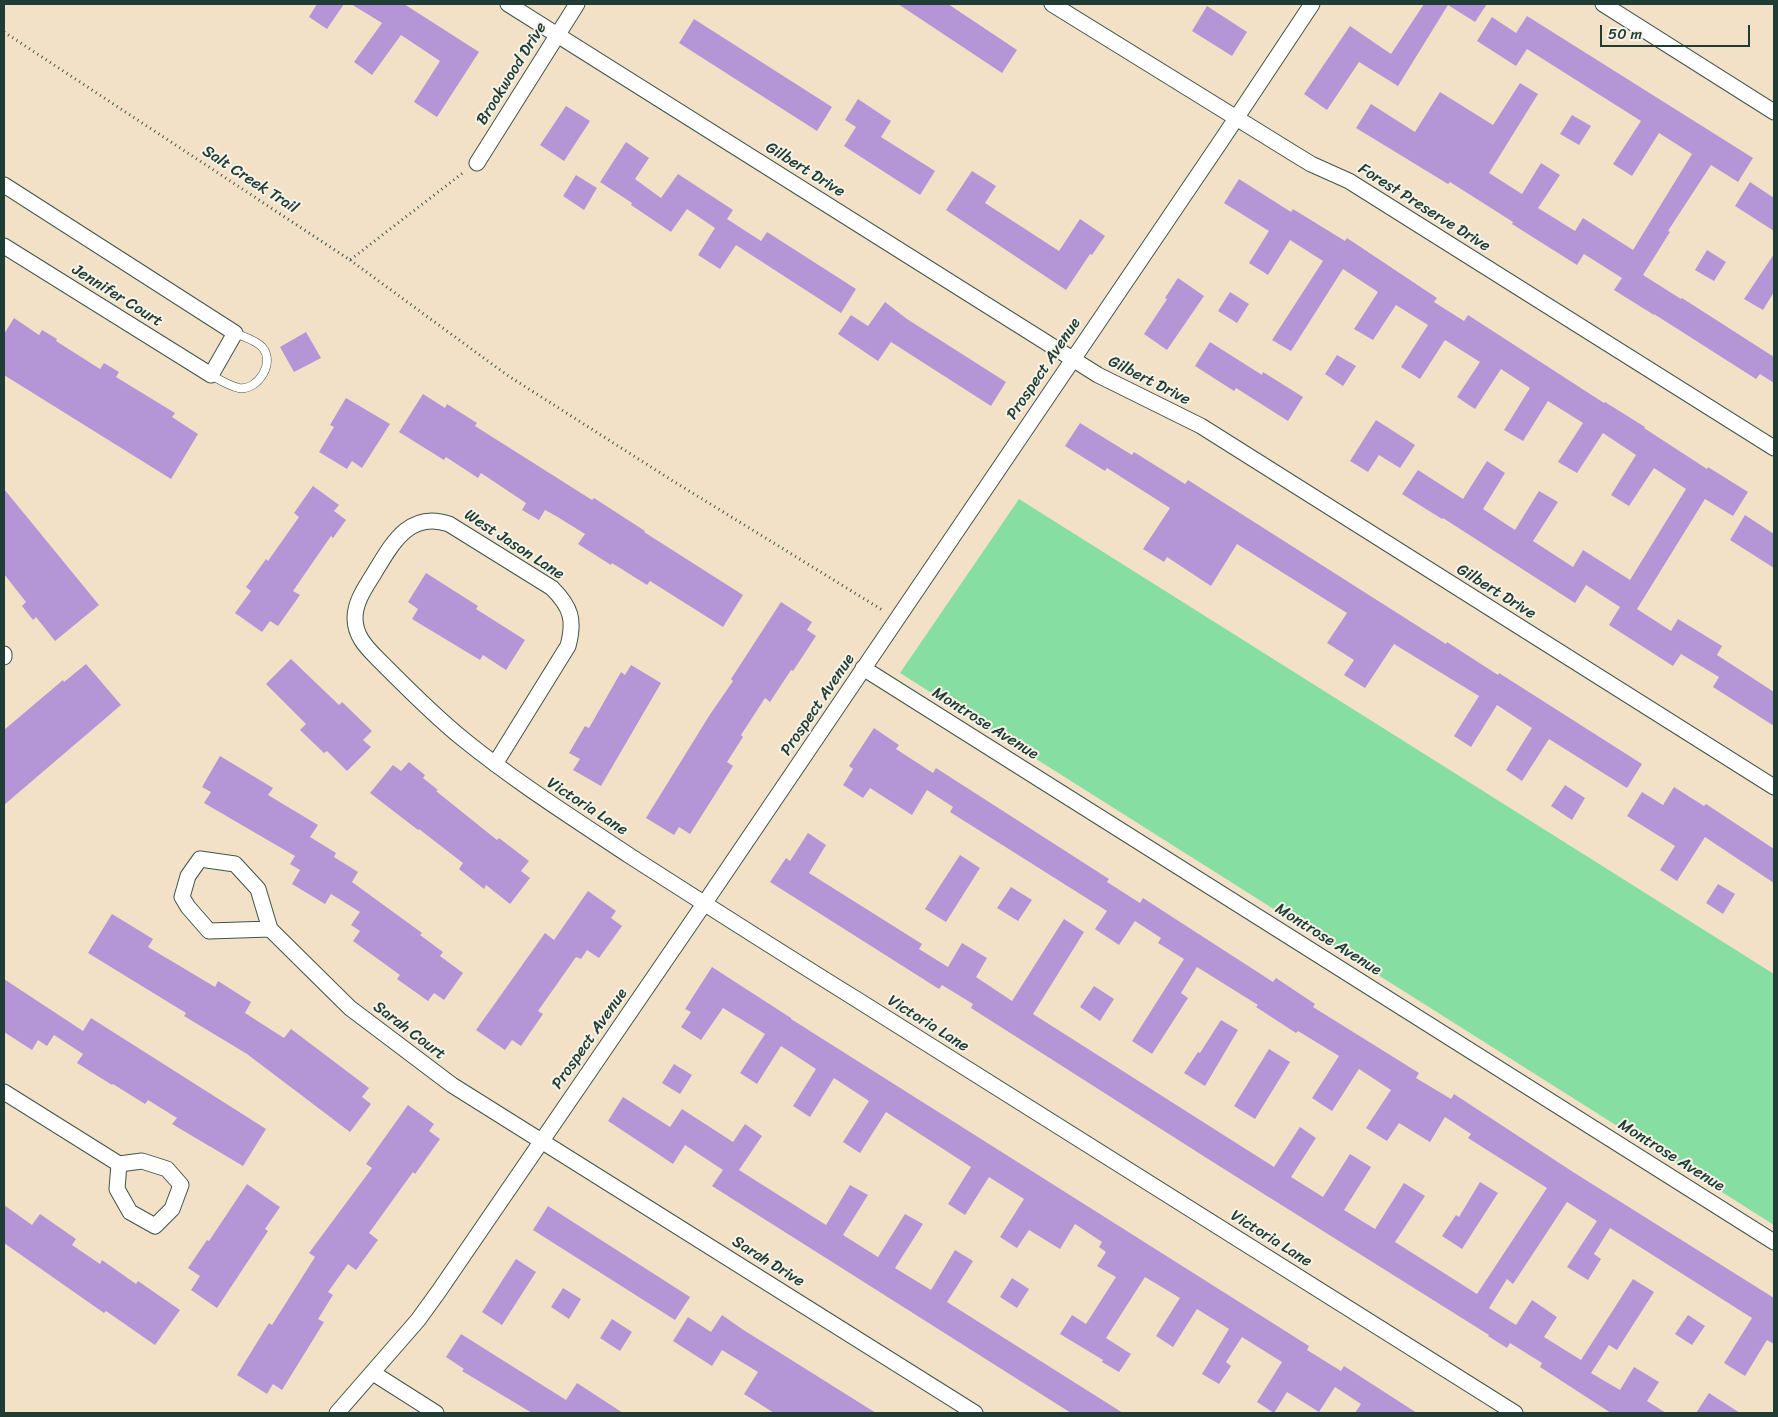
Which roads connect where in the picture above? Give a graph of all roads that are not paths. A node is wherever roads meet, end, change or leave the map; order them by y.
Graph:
1 (508, 4) edge
2 (577, 4) edge
3 (1052, 4) edge
4 (1312, 4) edge
5 (1603, 4) edge
6 (558, 35) junction
7 (1774, 112) edge
8 (1236, 118) junction
9 (477, 163) road end
10 (4, 185) edge
11 (4, 246) edge
12 (235, 333) junction
13 (1073, 358) junction
14 (211, 375) junction
15 (1774, 448) edge
16 (356, 625) joint
17 (864, 668) junction
18 (495, 764) junction
19 (1774, 787) edge
20 (704, 904) junction
21 (270, 929) junction
22 (4, 1092) edge
23 (540, 1142) junction
24 (119, 1164) junction
25 (1774, 1242) edge
26 (373, 1373) junction
27 (336, 1413) edge
28 (436, 1413) edge
29 (975, 1413) edge
30 (1515, 1413) edge

1 - 6 street, Gilbert Drive
2 - 6 street, Brookwood Drive
3 - 8 street, Forest Preserve Drive
4 - 8 street, Prospect Avenue
5 - 7 street
6 - 9 street, Brookwood Drive
6 - 13 street, Gilbert Drive
8 - 13 street, Prospect Avenue
8 - 15 street, Forest Preserve Drive
10 - 12 street
11 - 14 street, Jennifer Court
12 - 14 street
12 - 14 lane
13 - 17 street, Prospect Avenue
13 - 19 street, Gilbert Drive
16 - 18 street, Victoria Lane
16 - 18 street, West Jason Lane
17 - 20 street, Prospect Avenue
17 - 25 street, Montrose Avenue
18 - 20 street, Victoria Lane
20 - 23 street, Prospect Avenue
20 - 30 street, Victoria Lane
21 - 21 street, Sarah Court
21 - 23 street, Sarah Court
22 - 24 street
23 - 26 street, Prospect Avenue
23 - 29 street, Sarah Drive
24 - 24 street
26 - 27 street, Prospect Avenue
26 - 28 street

